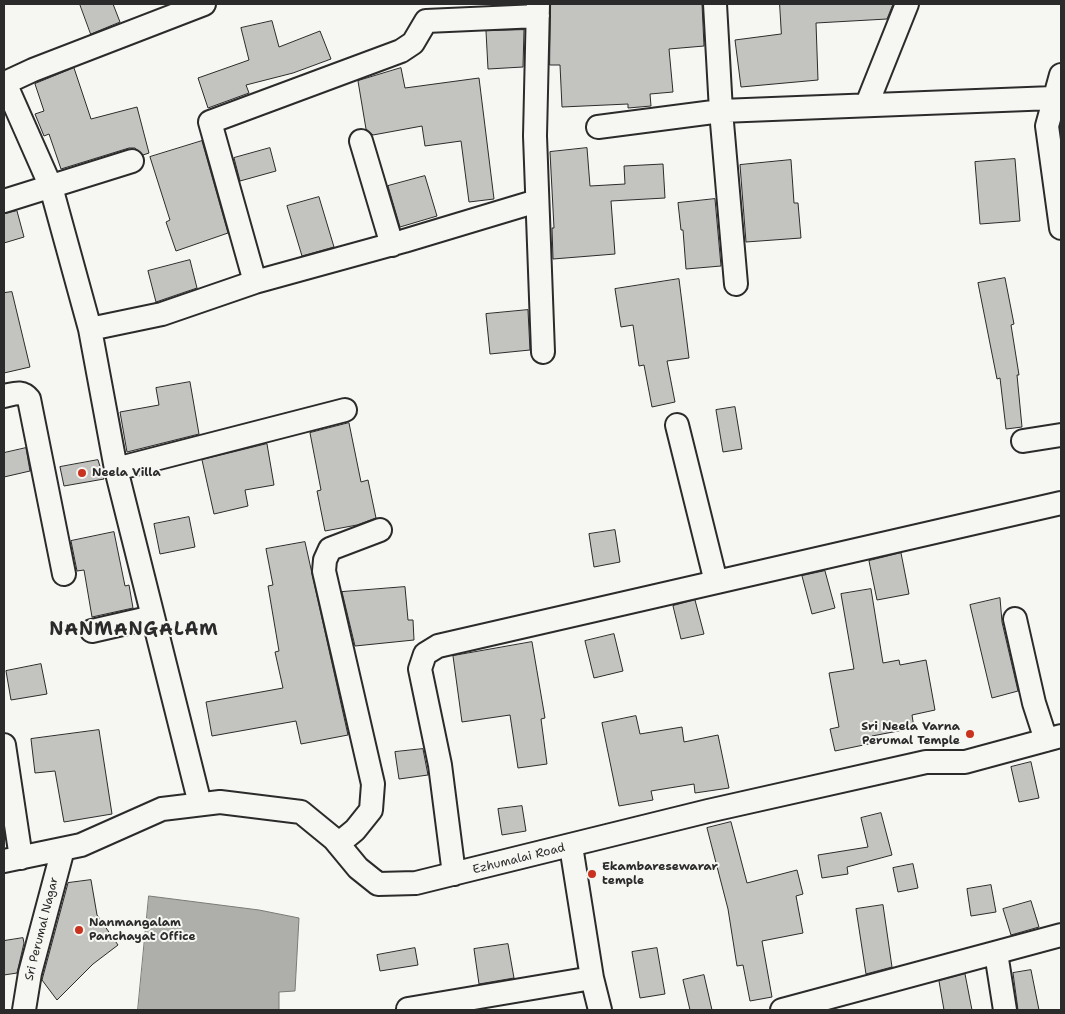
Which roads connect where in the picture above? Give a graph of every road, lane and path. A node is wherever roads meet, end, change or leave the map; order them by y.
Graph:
1 (204, 4) edge
2 (716, 4) edge
3 (907, 4) edge
4 (538, 10) edge
5 (158, 12) edge
6 (426, 13) edge
7 (1061, 75) edge
8 (1053, 98) junction
9 (868, 104) junction
10 (722, 111) junction
11 (1054, 126) edge
12 (598, 128) dead end
13 (361, 141) dead end
14 (132, 161) dead end
15 (51, 187) junction
16 (4, 201) edge
17 (537, 201) junction
18 (1061, 228) edge
19 (392, 245) junction
20 (255, 282) junction
21 (736, 284) dead end
22 (90, 329) junction
23 (543, 352) dead end
24 (4, 396) edge
25 (344, 410) dead end
26 (677, 425) dead end
27 (1061, 435) edge
28 (1023, 441) dead end
29 (116, 469) junction
30 (1061, 503) edge
31 (380, 530) dead end
32 (64, 574) dead end
33 (716, 582) junction
34 (153, 617) junction
35 (1015, 619) dead end
36 (92, 631) dead end
37 (1054, 738) edge
38 (4, 745) edge
39 (200, 804) junction
40 (338, 844) junction
41 (570, 846) junction
42 (63, 849) junction
43 (12, 860) edge
44 (454, 874) junction
45 (1061, 935) edge
46 (996, 953) junction
47 (592, 978) junction
48 (408, 1009) dead end
49 (24, 1010) edge
50 (600, 1010) edge
51 (782, 1010) edge
52 (1005, 1010) edge

1 - 5 street
2 - 10 street
3 - 9 street
4 - 6 street
4 - 17 street
5 - 15 street
6 - 20 street
7 - 8 street
8 - 9 street
8 - 11 street
9 - 10 street
10 - 12 street
10 - 21 street
11 - 18 street
13 - 19 street
14 - 15 street
15 - 16 street
15 - 22 street
17 - 19 street
17 - 23 street
19 - 20 street
20 - 22 street
22 - 29 street
24 - 32 street
25 - 29 street
26 - 33 street
27 - 28 street
29 - 34 street
30 - 33 street
31 - 40 street
33 - 44 street
34 - 36 street
34 - 39 street
35 - 37 street
37 - 41 street, Ezhumalai Road
38 - 43 street
39 - 40 street, Ezhumalai Road
39 - 42 street, Ezhumalai Road
40 - 44 street, Ezhumalai Road
41 - 44 street, Ezhumalai Road
41 - 47 street
42 - 43 street, Ezhumalai Road
42 - 49 street, Sri Perumal Nagar
45 - 46 street
46 - 51 street
46 - 52 street
47 - 48 street
47 - 50 street

